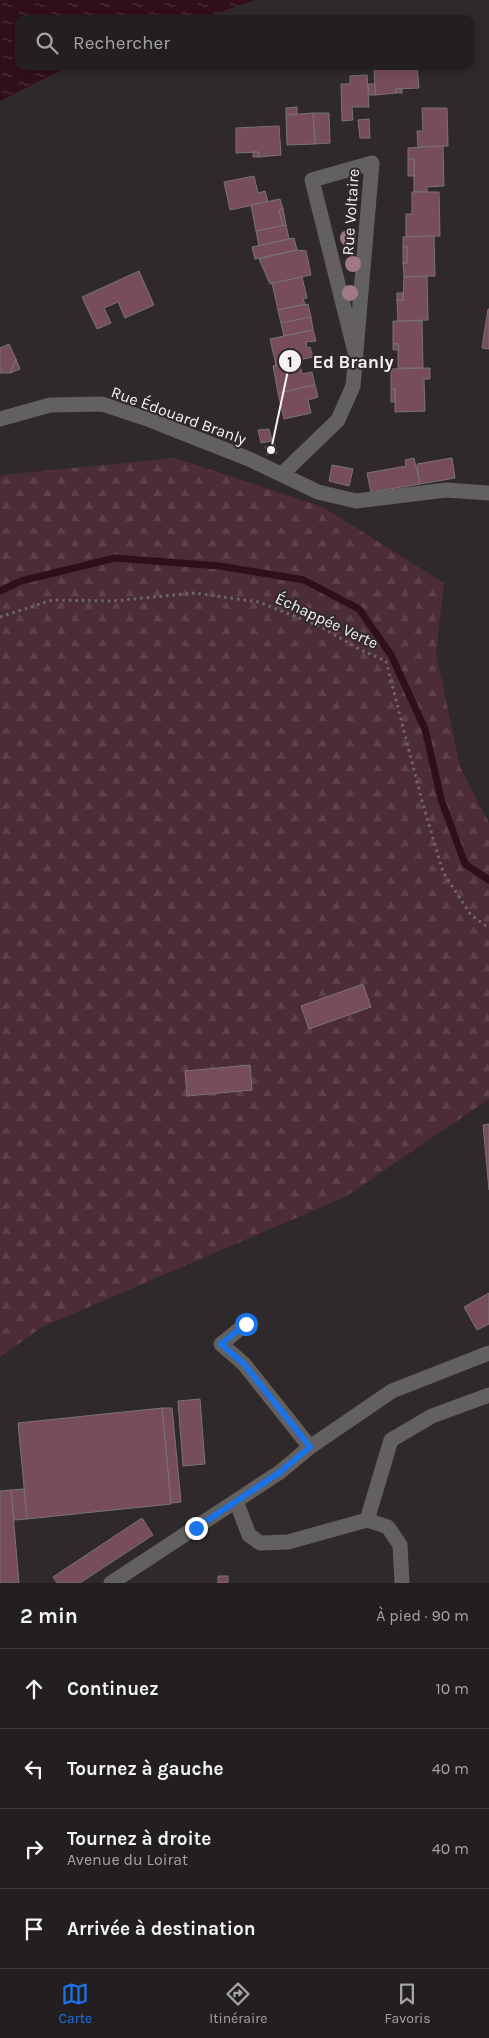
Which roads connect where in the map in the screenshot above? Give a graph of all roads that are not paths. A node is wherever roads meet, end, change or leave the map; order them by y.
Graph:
1 (356, 356) junction
2 (0, 419) edge
3 (282, 474) junction
4 (489, 493) edge
5 (246, 1324) dead end
6 (489, 1353) edge
7 (489, 1395) edge
8 (310, 1447) junction
9 (236, 1502) junction
10 (367, 1520) junction
11 (135, 1577) edge
12 (111, 1583) edge
13 (402, 1583) edge

1 - 1 street, Rue Voltaire
1 - 3 street, Rue Voltaire
2 - 3 street, Rue Édouard Branly
3 - 4 street, Rue Édouard Branly
5 - 8 street
6 - 8 street
7 - 10 street
8 - 9 street
9 - 10 street
9 - 11 street
10 - 13 street
11 - 12 street

